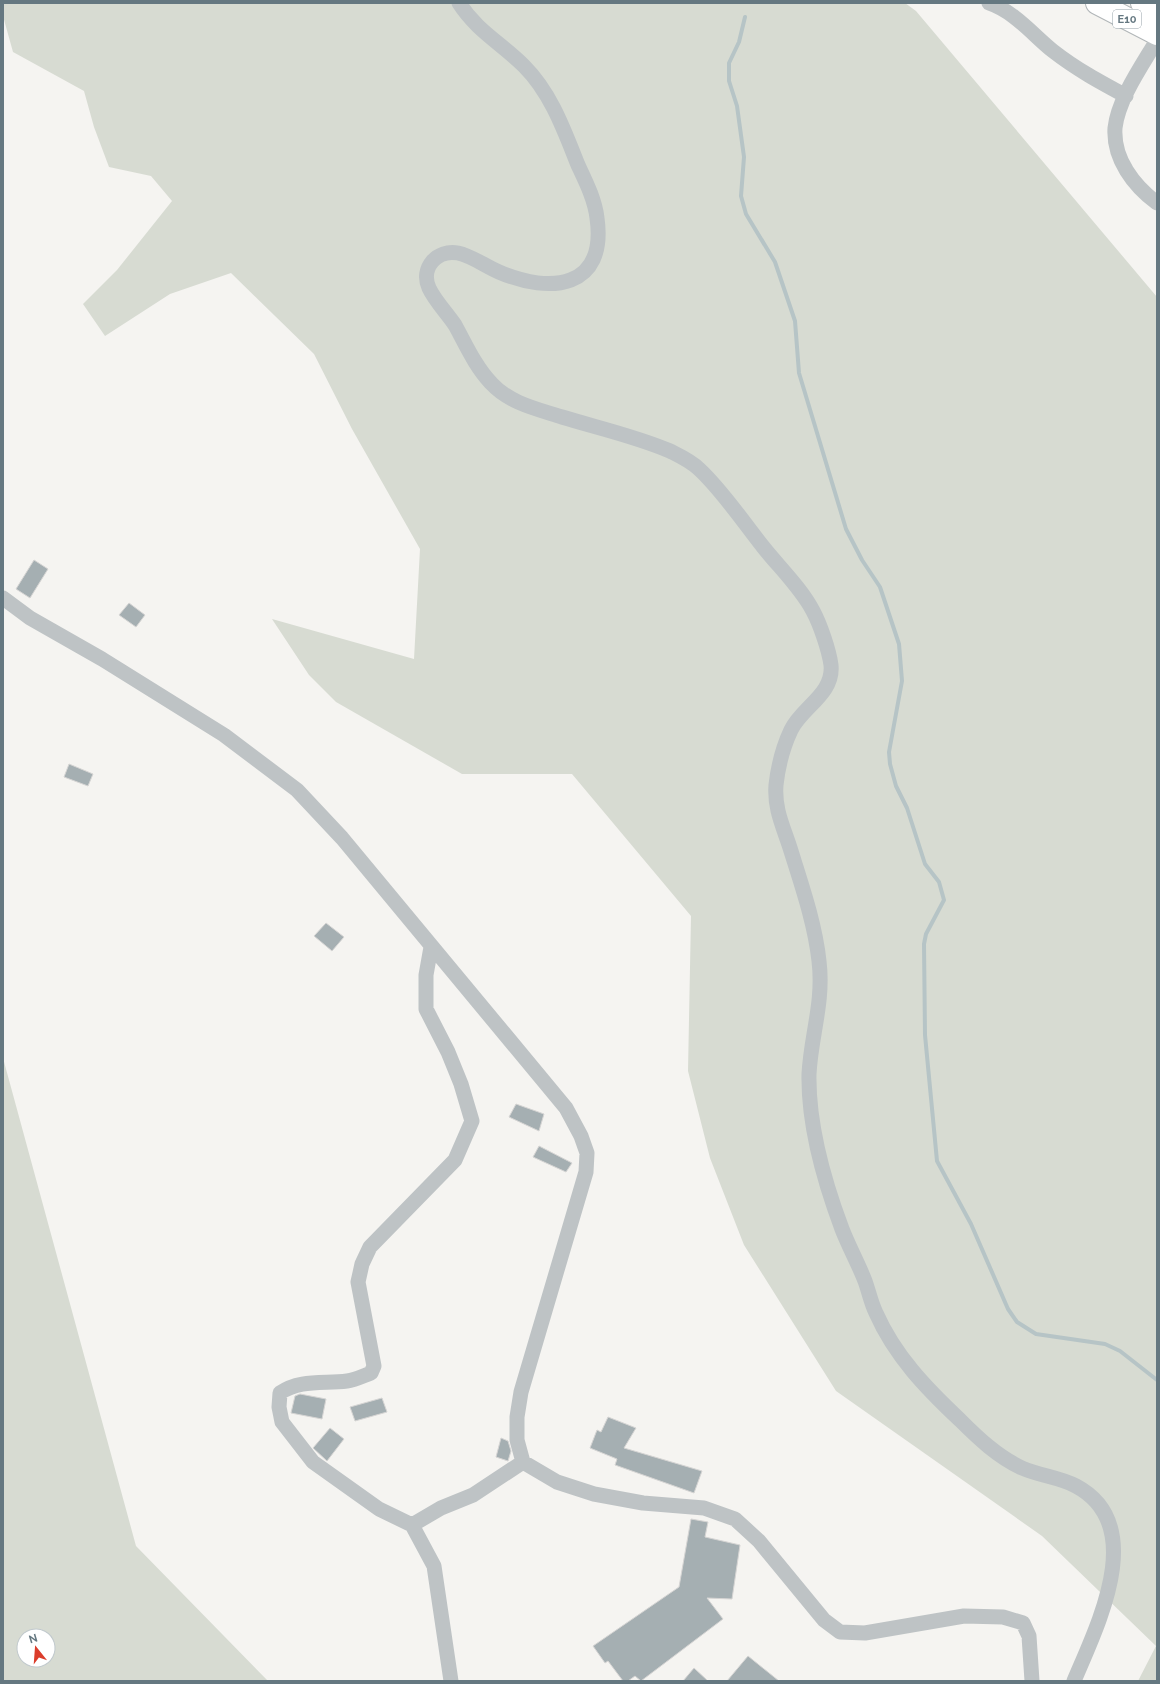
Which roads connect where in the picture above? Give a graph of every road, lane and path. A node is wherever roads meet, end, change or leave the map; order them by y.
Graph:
1 (459, 3) edge
2 (989, 3) edge
3 (1097, 3) edge
4 (1142, 3) edge
5 (1157, 11) edge
6 (1157, 34) edge
7 (1157, 40) edge
8 (1128, 92) junction
9 (1157, 203) edge
10 (3, 598) edge
11 (431, 947) junction
12 (523, 1462) junction
13 (412, 1525) junction
14 (451, 1681) edge
15 (1032, 1681) edge
16 (1074, 1681) edge

1 - 16 street
2 - 8 street
3 - 6 highway, E10
4 - 5 highway, E10
7 - 8 street
8 - 9 street
10 - 11 street
11 - 12 street
11 - 13 street
12 - 13 street
12 - 15 street
13 - 14 street

